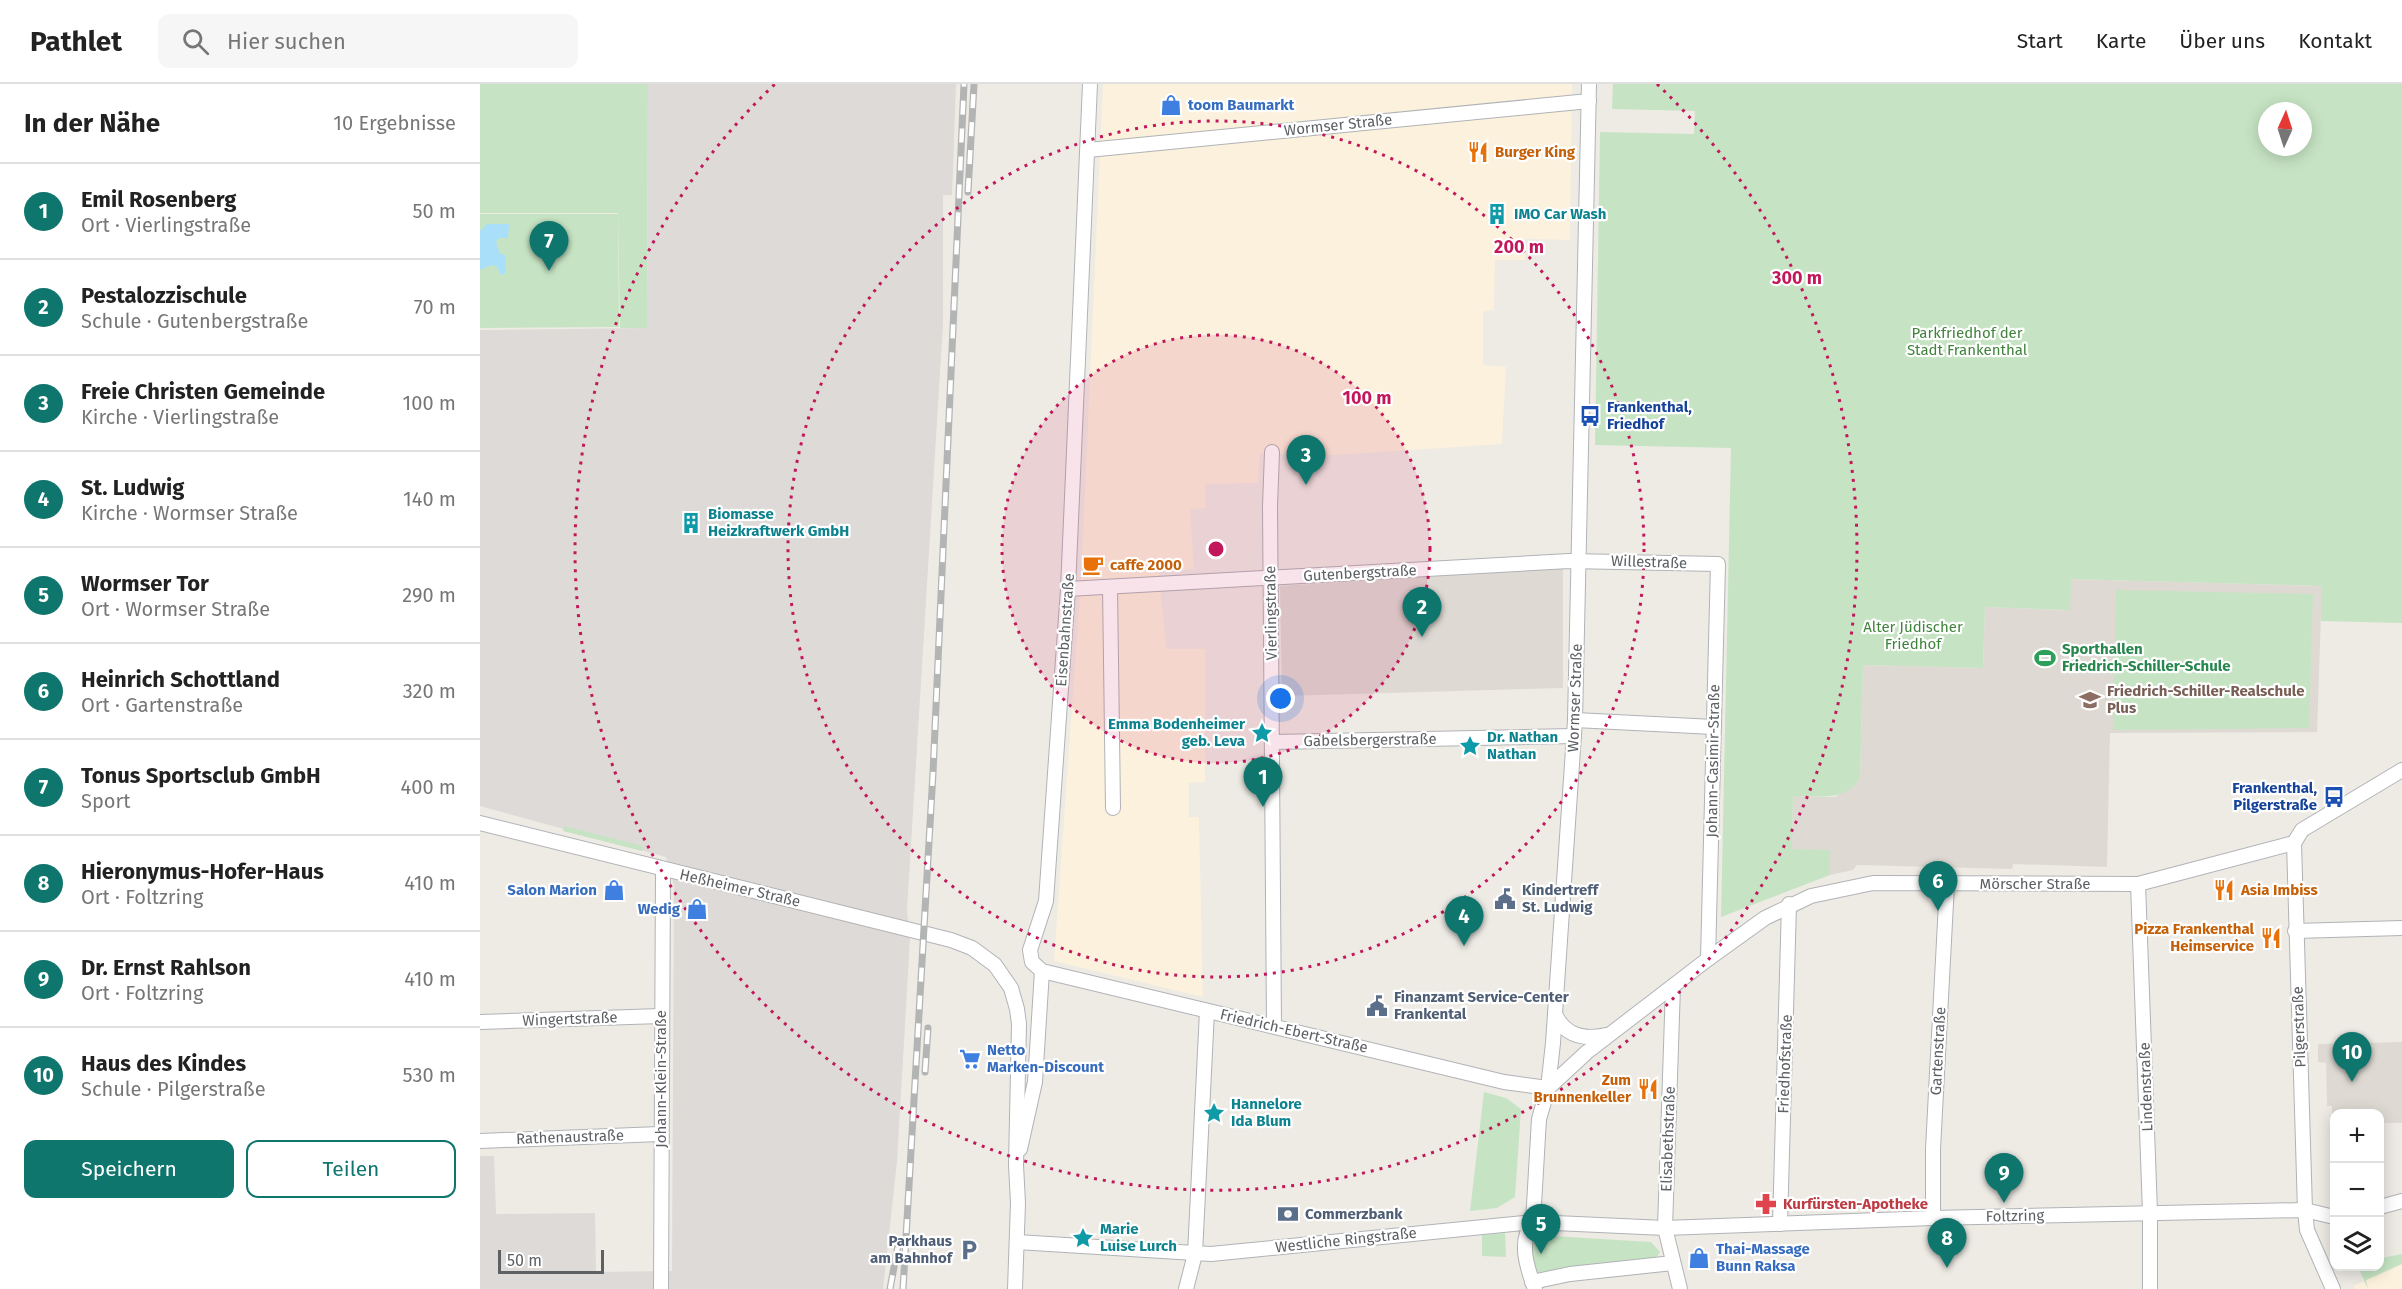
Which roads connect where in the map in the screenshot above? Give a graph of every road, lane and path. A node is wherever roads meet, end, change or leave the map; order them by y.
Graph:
1 (1090, 84) edge
2 (1589, 84) edge
3 (1588, 101) junction
4 (1088, 150) junction
5 (1272, 452) dead end
6 (1580, 561) junction
7 (1718, 564) joint
8 (1270, 578) junction
9 (1110, 587) junction
10 (1068, 589) junction
11 (1575, 720) junction
12 (1714, 727) junction
13 (1574, 736) junction
14 (1273, 742) junction
15 (2402, 770) edge
16 (1113, 808) dead end
17 (480, 823) edge
18 (2294, 843) junction
19 (663, 869) junction
20 (1947, 884) junction
21 (2138, 884) junction
22 (1789, 904) junction
23 (2402, 928) edge
24 (2295, 931) junction
25 (1708, 959) junction
26 (995, 965) joint
27 (1042, 971) junction
28 (1673, 986) junction
29 (1207, 1011) junction
30 (1555, 1014) junction
31 (661, 1016) junction
32 (480, 1022) edge
33 (1274, 1026) junction
34 (1611, 1034) junction
35 (1548, 1088) junction
36 (660, 1134) junction
37 (480, 1141) edge
38 (1016, 1165) junction
39 (2402, 1201) edge
40 (2384, 1206) edge
41 (2305, 1210) junction
42 (2150, 1212) junction
43 (2330, 1216) edge
44 (1933, 1218) junction
45 (1533, 1222) junction
46 (1780, 1224) junction
47 (1665, 1228) junction
48 (1017, 1242) junction
49 (1195, 1254) junction
50 (1673, 1263) junction
51 (1533, 1285) edge
52 (661, 1289) edge
53 (1015, 1289) edge
54 (1186, 1289) edge
55 (1680, 1289) edge
56 (2150, 1289) edge
57 (2333, 1289) edge

1 - 4 street, Eisenbahnstraße
2 - 3 street, Wormser Straße
3 - 4 street, Wormser Straße
3 - 6 street, Wormser Straße
4 - 10 street, Eisenbahnstraße
5 - 8 street, Vierlingstraße
6 - 7 street, Willestraße
6 - 8 street, Gutenbergstraße
6 - 11 street, Wormser Straße
7 - 12 street, Johann-Casimir-Straße
8 - 9 street, Gutenbergstraße
8 - 14 street, Vierlingstraße
9 - 10 street, Gutenbergstraße
9 - 16 street
10 - 27 street, Eisenbahnstraße
11 - 12 street
11 - 13 street, Wormser Straße
12 - 25 street, Johann-Casimir-Straße
13 - 14 street, Gabelsbergerstraße
13 - 30 street, Wormser Straße
14 - 33 street, Vierlingstraße
15 - 18 street
17 - 19 street, Heßheimer Straße
18 - 21 street, Mörscher Straße
18 - 24 street, Pilgerstraße
19 - 26 street, Heßheimer Straße
19 - 31 street, Johann-Klein-Straße
20 - 21 street, Mörscher Straße
20 - 22 street, Mörscher Straße
20 - 44 street, Gartenstraße
21 - 42 street, Lindenstraße
22 - 25 street, Mörscher Straße
22 - 46 street, Friedhofstraße
23 - 24 street
24 - 41 street, Pilgerstraße
25 - 28 street, Mörscher Straße
26 - 38 street, Eisenbahnstraße
27 - 29 street, Friedrich-Ebert-Straße
27 - 38 street, Eisenbahnstraße
28 - 34 street, Mörscher Straße
28 - 47 street, Elisabethstraße
29 - 33 street, Friedrich-Ebert-Straße
29 - 49 street
30 - 34 street
30 - 35 street, Wormser Straße
31 - 32 street, Wingertstraße
31 - 36 street, Johann-Klein-Straße
33 - 35 street, Friedrich-Ebert-Straße
34 - 35 street, Mörscher Straße
35 - 45 street, Wormser Straße
36 - 37 street, Rathenaustraße
36 - 52 street, Johann-Klein-Straße
38 - 48 street, Eisenbahnstraße
39 - 40 street
41 - 42 street, Foltzring
41 - 43 street, Foltzring
41 - 57 street
42 - 44 street, Foltzring
42 - 56 street, Lindenstraße
44 - 46 street, Foltzring
45 - 47 street, Foltzring
45 - 49 street, Westliche Ringstraße
45 - 51 street, Wormser Straße
46 - 47 street, Foltzring
47 - 50 street, Elisabethstraße
48 - 49 street, Westliche Ringstraße
48 - 53 street, Eisenbahnstraße
49 - 54 street
50 - 51 street
50 - 55 street, Elisabethstraße

